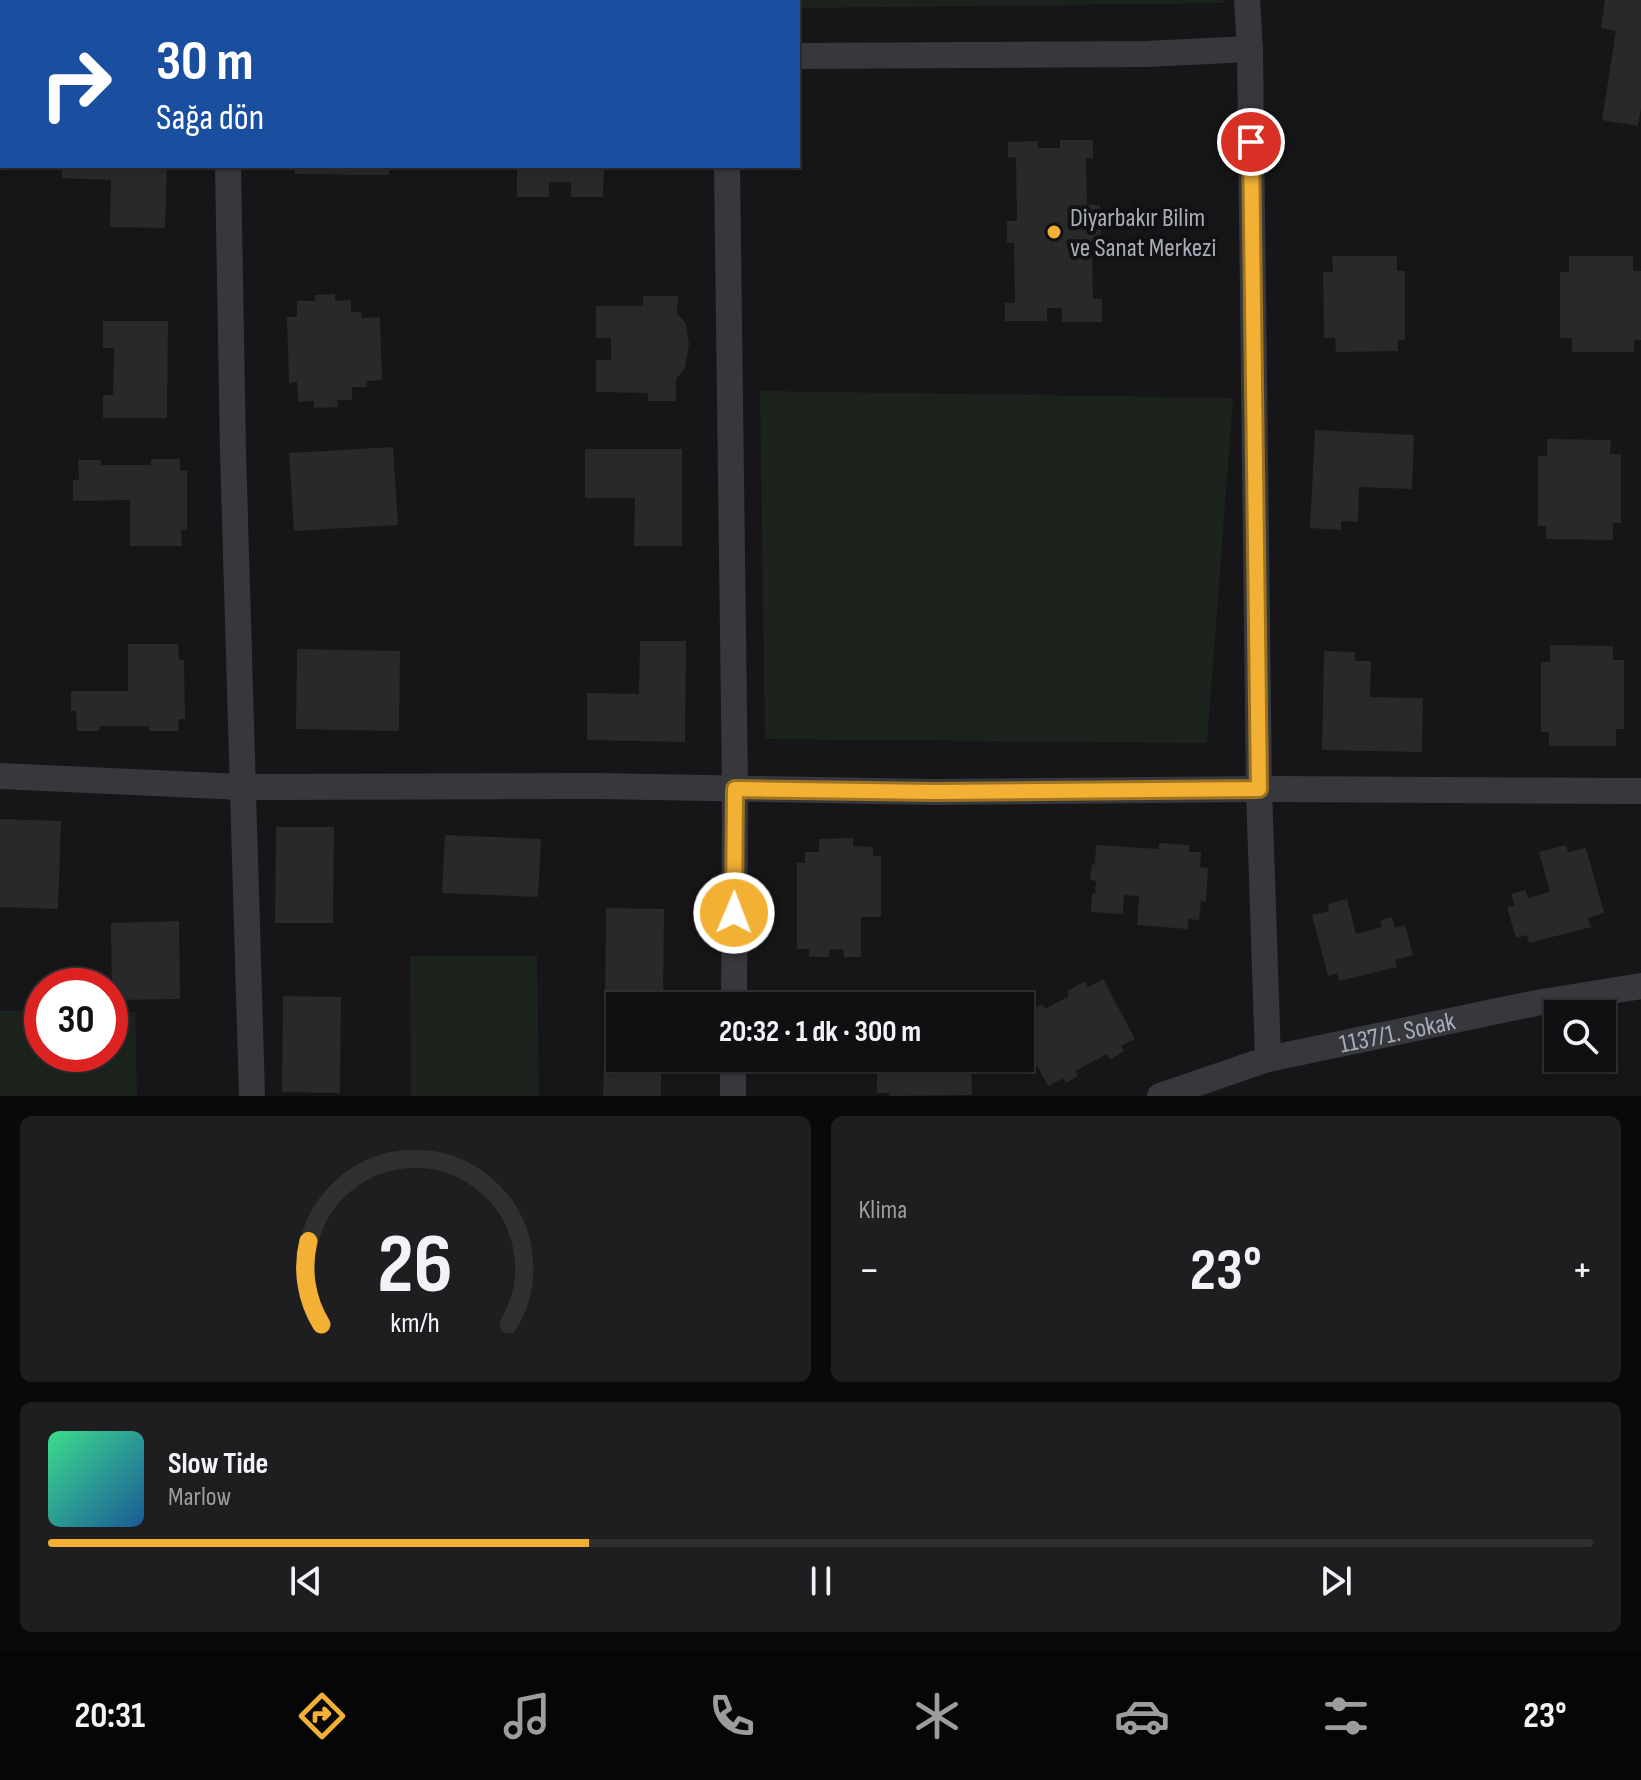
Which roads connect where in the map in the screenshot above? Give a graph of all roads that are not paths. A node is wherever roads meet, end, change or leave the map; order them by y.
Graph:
1 (1247, 0) edge
2 (1250, 49) junction
3 (800, 56) edge
4 (228, 168) edge
5 (727, 168) edge
6 (0, 776) edge
7 (242, 787) junction
8 (735, 789) junction
9 (1259, 789) junction
10 (1641, 791) edge
11 (1641, 986) edge
12 (734, 992) edge
13 (1268, 1059) junction
14 (733, 1072) edge
15 (252, 1096) edge
16 (733, 1096) edge
17 (1160, 1096) edge

1 - 2 street
2 - 3 street
2 - 9 street
4 - 7 street
5 - 8 street
6 - 7 street
7 - 8 street
7 - 15 street
8 - 9 street
8 - 12 street
9 - 10 street
9 - 13 street
11 - 13 street, 1137/1. Sokak
13 - 17 street, 1137/1. Sokak
14 - 16 street

